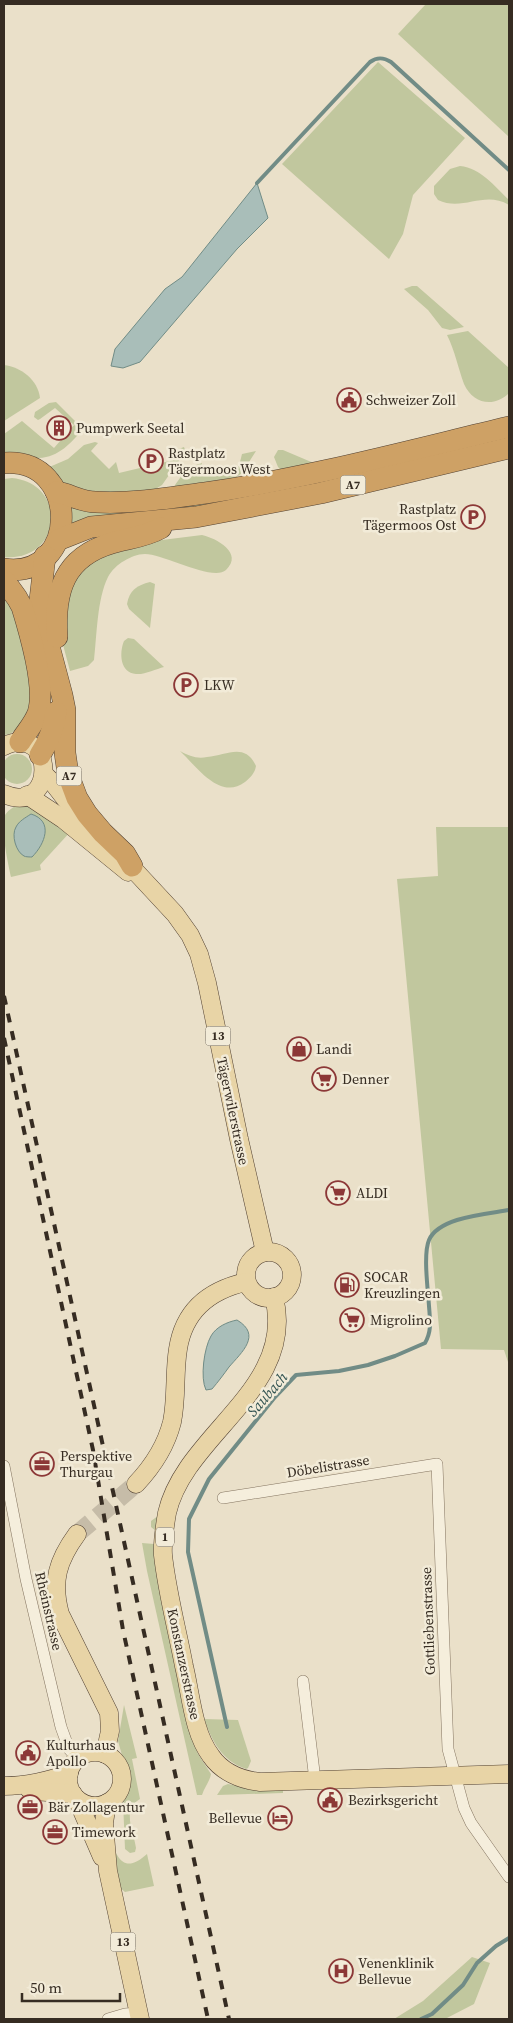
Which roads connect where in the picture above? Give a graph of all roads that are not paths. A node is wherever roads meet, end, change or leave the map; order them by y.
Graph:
1 (509, 427) edge
2 (509, 448) edge
3 (4, 463) edge
4 (56, 492) junction
5 (174, 520) junction
6 (52, 548) junction
7 (4, 569) edge
8 (4, 580) edge
9 (53, 656) junction
10 (58, 682) junction
11 (12, 744) edge
12 (42, 765) junction
13 (4, 794) edge
14 (27, 795) junction
15 (132, 866) junction
16 (157, 895) junction
17 (265, 1252) junction
18 (246, 1282) junction
19 (274, 1297) junction
20 (437, 1464) joint
21 (4, 1466) edge
22 (136, 1484) tunnel mouth
23 (223, 1498) dead end
24 (77, 1534) tunnel mouth
25 (303, 1681) dead end
26 (105, 1754) junction
27 (73, 1766) junction
28 (509, 1774) edge
29 (455, 1776) junction
30 (315, 1780) junction
31 (4, 1786) edge
32 (22, 1786) junction
33 (75, 1797) junction
34 (107, 1803) junction
35 (108, 1871) junction
36 (509, 1877) edge
37 (139, 2016) edge
38 (108, 2019) edge

1 - 4 highway, A7
2 - 5 highway, A7
3 - 4 highway, A7
4 - 6 highway, A7
5 - 6 highway, A7
5 - 9 highway
6 - 7 highway, A7
6 - 9 highway, A7
8 - 11 highway
9 - 10 highway, A7
10 - 12 highway, A7
10 - 15 highway, A7
11 - 12 main road
12 - 14 main road
12 - 15 main road, 13
13 - 14 main road
14 - 16 main road, 13
15 - 16 main road, 13
16 - 17 main road, Tägerwilerstrasse / 13
17 - 18 main road
17 - 19 main road
18 - 19 main road
18 - 22 main road
19 - 30 main road, Konstanzerstrasse / 1
20 - 23 street, Döbelistrasse
20 - 29 street, Gottliebenstrasse
21 - 27 street, Rheinstrasse
24 - 26 main road
25 - 30 street
26 - 27 main road
26 - 34 main road
27 - 32 main road
27 - 33 main road
28 - 29 main road, Konstanzerstrasse / 1
29 - 30 main road, Konstanzerstrasse / 1
29 - 36 street, Gottliebenstrasse
31 - 32 main road
32 - 33 main road
33 - 34 main road
33 - 35 main road, 13
34 - 35 main road, 13
35 - 37 main road, 13
37 - 38 street

